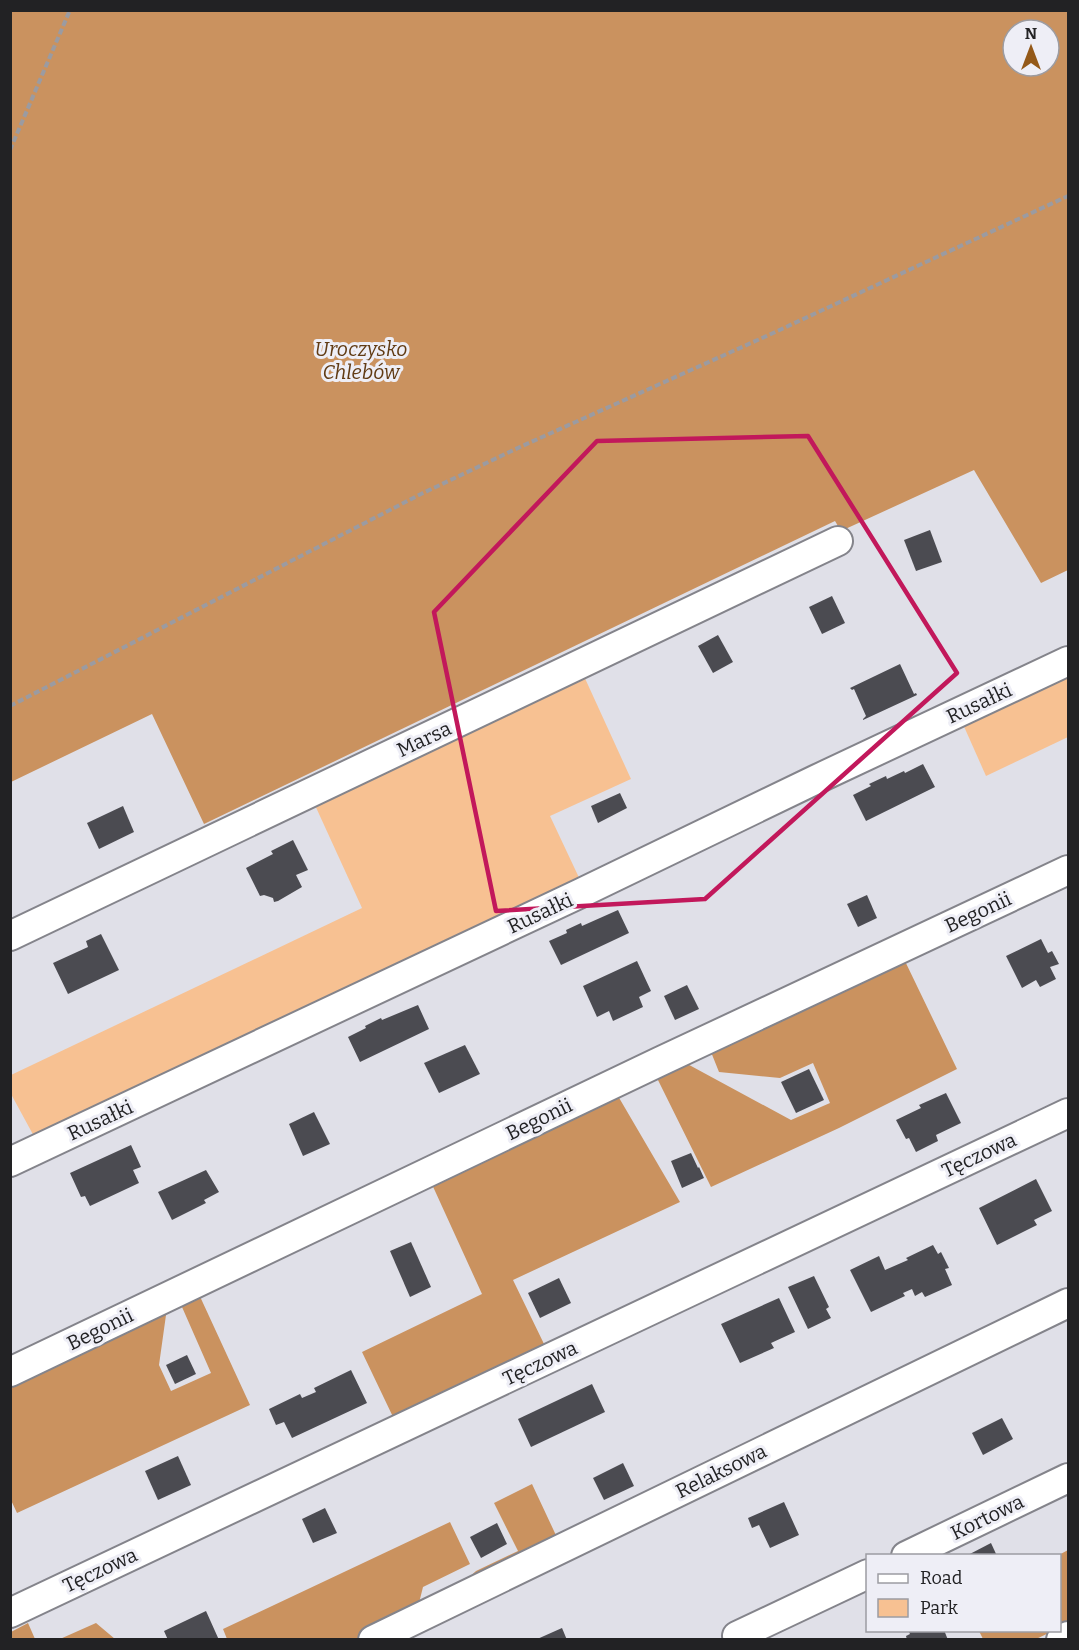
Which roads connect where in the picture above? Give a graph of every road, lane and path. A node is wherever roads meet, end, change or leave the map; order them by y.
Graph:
1 (70, 10) edge
2 (10, 150) edge
3 (1068, 196) edge
4 (837, 542) dead end
5 (1068, 661) edge
6 (10, 706) edge
7 (1068, 870) edge
8 (10, 936) edge
9 (1068, 1113) edge
10 (10, 1162) edge
11 (1068, 1303) edge
12 (10, 1372) edge
13 (1068, 1478) edge
14 (910, 1554) edge
15 (866, 1574) edge
16 (10, 1612) edge
17 (738, 1636) dead end
18 (1068, 1636) edge
19 (373, 1640) edge
20 (1060, 1640) edge

1 - 2 path
3 - 6 path
4 - 8 street, Marsa
5 - 10 street, Rusałki
7 - 12 street, Begonii
9 - 16 street, Tęczowa
11 - 19 street, Relaksowa
13 - 14 street, Kortowa
15 - 17 street
18 - 20 street

